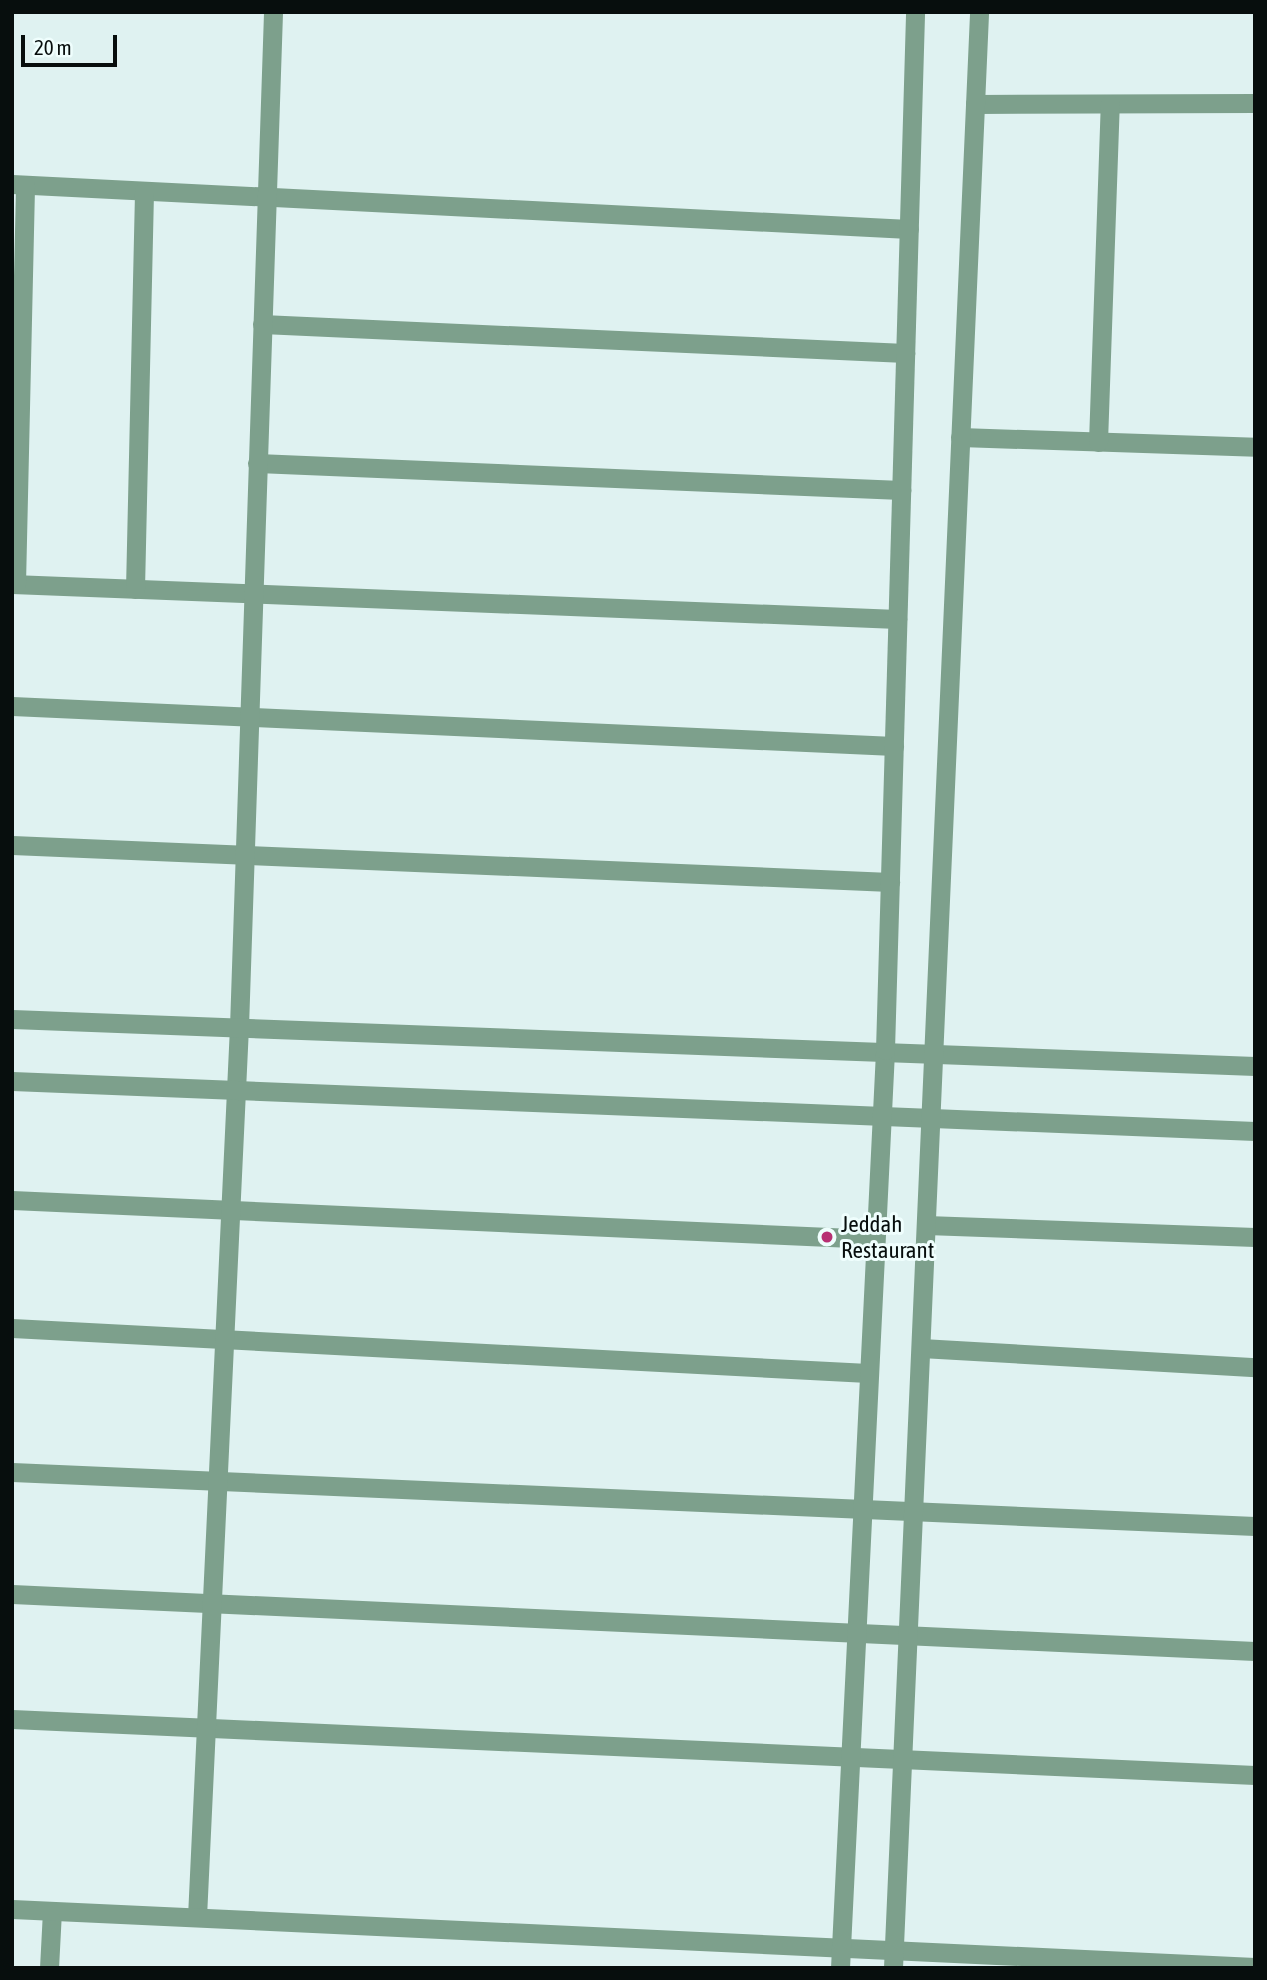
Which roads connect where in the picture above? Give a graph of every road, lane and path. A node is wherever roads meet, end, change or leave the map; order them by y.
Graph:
1 (273, 12) edge
2 (915, 12) edge
3 (979, 12) edge
4 (1255, 103) edge
5 (975, 104) junction
6 (1110, 104) junction
7 (19, 185) edge
8 (144, 191) junction
9 (267, 197) junction
10 (909, 229) junction
11 (262, 324) junction
12 (905, 353) junction
13 (960, 437) junction
14 (1098, 442) junction
15 (1255, 447) edge
16 (257, 463) junction
17 (901, 490) junction
18 (14, 584) edge
19 (135, 589) junction
20 (253, 594) junction
21 (897, 619) junction
22 (12, 706) edge
23 (249, 716) junction
24 (894, 746) junction
25 (12, 845) edge
26 (244, 855) junction
27 (890, 882) junction
28 (12, 1019) edge
29 (239, 1027) junction
30 (885, 1050) junction
31 (933, 1052) junction
32 (1255, 1066) edge
33 (12, 1082) edge
34 (234, 1090) junction
35 (880, 1115) junction
36 (930, 1117) junction
37 (1255, 1131) edge
38 (12, 1200) edge
39 (229, 1210) junction
40 (926, 1224) junction
41 (1255, 1237) edge
42 (874, 1239) junction
43 (12, 1328) edge
44 (223, 1339) junction
45 (920, 1348) junction
46 (1255, 1367) edge
47 (868, 1373) junction
48 (12, 1472) edge
49 (217, 1481) junction
50 (862, 1509) junction
51 (914, 1511) junction
52 (1255, 1526) edge
53 (12, 1594) edge
54 (211, 1603) junction
55 (855, 1633) junction
56 (908, 1636) junction
57 (1255, 1651) edge
58 (12, 1719) edge
59 (206, 1728) junction
60 (850, 1757) junction
61 (902, 1759) junction
62 (1255, 1774) edge
63 (12, 1909) edge
64 (52, 1911) junction
65 (197, 1917) junction
66 (840, 1946) junction
67 (894, 1958) edge
68 (1255, 1967) edge
69 (49, 1968) edge
70 (840, 1968) edge

1 - 9 street
2 - 10 street
3 - 5 street
4 - 6 street
5 - 6 street
5 - 13 street
6 - 14 street
7 - 8 street
7 - 18 street
8 - 9 street
8 - 19 street
9 - 10 street
9 - 11 street
10 - 12 street
11 - 12 street
11 - 16 street
12 - 17 street
13 - 14 street
13 - 31 street
14 - 15 street
16 - 17 street
16 - 20 street
17 - 21 street
18 - 19 street
19 - 20 street
20 - 21 street
20 - 23 street
21 - 24 street
22 - 23 street
23 - 24 street
23 - 26 street
24 - 27 street
25 - 26 street
26 - 27 street
26 - 29 street
27 - 30 street
28 - 29 street
29 - 30 street
29 - 34 street
30 - 31 street
30 - 35 street
31 - 32 street
31 - 36 street
33 - 34 street
34 - 35 street
34 - 39 street
35 - 36 street
35 - 42 street
36 - 37 street
36 - 40 street
38 - 39 street
39 - 42 street
39 - 44 street
40 - 41 street
40 - 45 street
42 - 47 street
43 - 44 street
44 - 47 street
44 - 49 street
45 - 46 street
45 - 51 street
47 - 50 street
48 - 49 street
49 - 50 street
49 - 54 street
50 - 51 street
50 - 55 street
51 - 52 street
51 - 56 street
53 - 54 street
54 - 55 street
54 - 59 street
55 - 56 street
55 - 60 street
56 - 57 street
56 - 61 street
58 - 59 street
59 - 60 street
59 - 65 street
60 - 61 street
60 - 66 street
61 - 62 street
61 - 67 street
63 - 64 street
64 - 65 street
64 - 69 street
65 - 66 street
66 - 67 street
66 - 70 street
67 - 68 street

